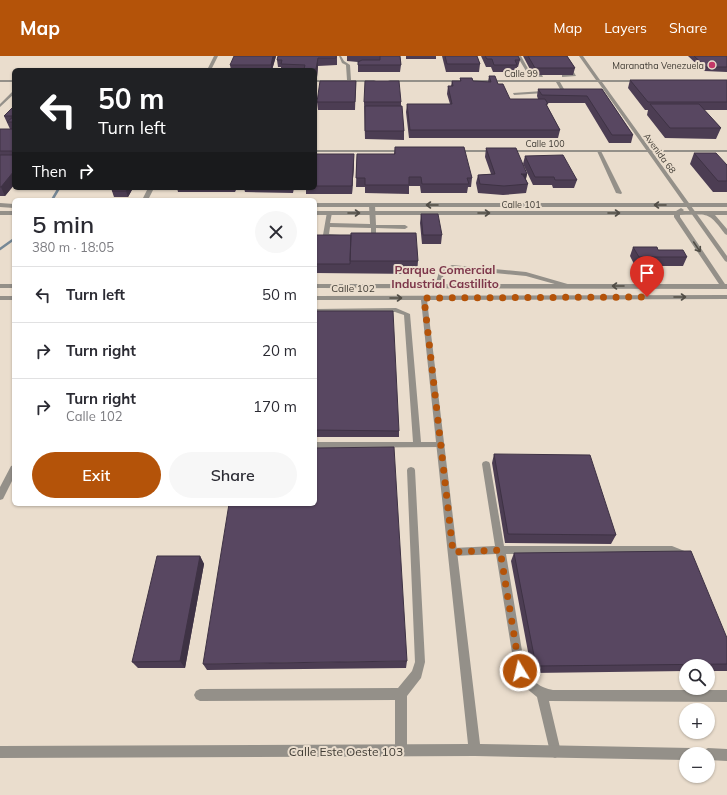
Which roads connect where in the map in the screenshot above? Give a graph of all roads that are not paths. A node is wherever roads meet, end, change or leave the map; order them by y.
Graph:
1 (216, 56) edge
2 (519, 56) edge
3 (564, 56) edge
4 (581, 56) edge
5 (340, 57) dead end
6 (210, 68) edge
7 (0, 81) edge
8 (12, 81) edge
9 (317, 81) edge
10 (349, 81) junction
11 (558, 81) junction
12 (599, 81) junction
13 (635, 81) junction
14 (642, 81) edge
15 (642, 86) edge
16 (12, 94) edge
17 (514, 94) dead end
18 (0, 106) edge
19 (317, 151) edge
20 (410, 151) edge
21 (449, 151) edge
22 (599, 151) junction
23 (649, 151) junction
24 (727, 151) edge
25 (619, 193) dead end
26 (317, 205) edge
27 (372, 205) junction
28 (688, 205) junction
29 (727, 205) edge
30 (0, 206) edge
31 (12, 206) edge
32 (693, 212) junction
33 (0, 213) edge
34 (12, 213) edge
35 (317, 213) edge
36 (329, 213) junction
37 (372, 213) junction
38 (678, 213) junction
39 (710, 213) junction
40 (727, 213) edge
41 (327, 225) junction
42 (373, 226) junction
43 (405, 227) dead end
44 (727, 233) edge
45 (342, 236) edge
46 (357, 236) edge
47 (727, 260) edge
48 (0, 286) edge
49 (12, 286) edge
50 (317, 286) edge
51 (438, 286) junction
52 (569, 286) junction
53 (726, 286) edge
54 (727, 297) edge
55 (0, 298) edge
56 (12, 298) edge
57 (317, 298) edge
58 (424, 298) junction
59 (317, 311) edge
60 (317, 445) edge
61 (417, 445) junction
62 (441, 445) junction
63 (486, 464) dead end
64 (411, 470) dead end
65 (12, 472) edge
66 (0, 496) edge
67 (500, 550) junction
68 (453, 552) junction
69 (690, 560) edge
70 (401, 694) junction
71 (542, 694) junction
72 (200, 695) dead end
73 (727, 696) edge
74 (402, 750) junction
75 (475, 750) junction
76 (0, 752) edge
77 (555, 752) junction
78 (679, 754) edge
79 (715, 754) edge
80 (727, 755) edge

1 - 6 street
2 - 3 street
4 - 12 street, Avenida 68
5 - 10 street
7 - 8 street
9 - 10 street, Calle 99
10 - 11 street, Calle 99
11 - 12 street, Calle 99
11 - 17 street
12 - 13 street, Calle 99
12 - 23 street, Avenida 68
13 - 14 street, Calle 99
13 - 15 street
16 - 18 street
19 - 20 street
21 - 22 street, Calle 100
22 - 23 street, Calle 100
22 - 25 street
23 - 24 street, Calle 100
23 - 28 street, Avenida 68
26 - 27 street, Calle 101
28 -> 27 street, Calle 101
27 - 37 street
28 - 29 street, Calle 101
28 - 32 street, Avenida 68
28 - 38 street
28 - 39 street
30 - 31 street
32 - 38 street, Calle 101
32 - 39 street, Calle 101
32 - 47 street, Avenida 68
33 - 34 street
35 - 36 street, Calle 101
36 -> 37 street, Calle 101
36 - 41 street
37 -> 38 street, Calle 101
37 - 42 street
38 -> 53 street
39 - 40 street, Calle 101
39 - 44 street
41 - 42 street
41 - 45 street
42 - 43 street
42 - 46 street
48 - 49 street
50 - 51 street, Calle 102
51 - 52 street, Calle 102
51 - 52 street
53 -> 52 street, Calle 102
58 -> 54 street, Calle 102
55 - 56 street
57 -> 58 street, Calle 102
58 - 62 street
59 - 61 street
60 - 61 street
61 - 62 street
62 - 68 street
63 - 67 street
64 - 70 street
65 - 66 street
67 - 68 street
67 - 69 street
67 - 71 street
68 - 75 street
70 - 72 street
70 - 74 street
71 - 73 street
71 - 77 street
74 - 75 street, Calle Este Oeste 103
74 - 76 street, Calle Este Oeste 103
75 - 77 street, Calle Este Oeste 103
77 - 78 street, Calle Este Oeste 103
79 - 80 street

